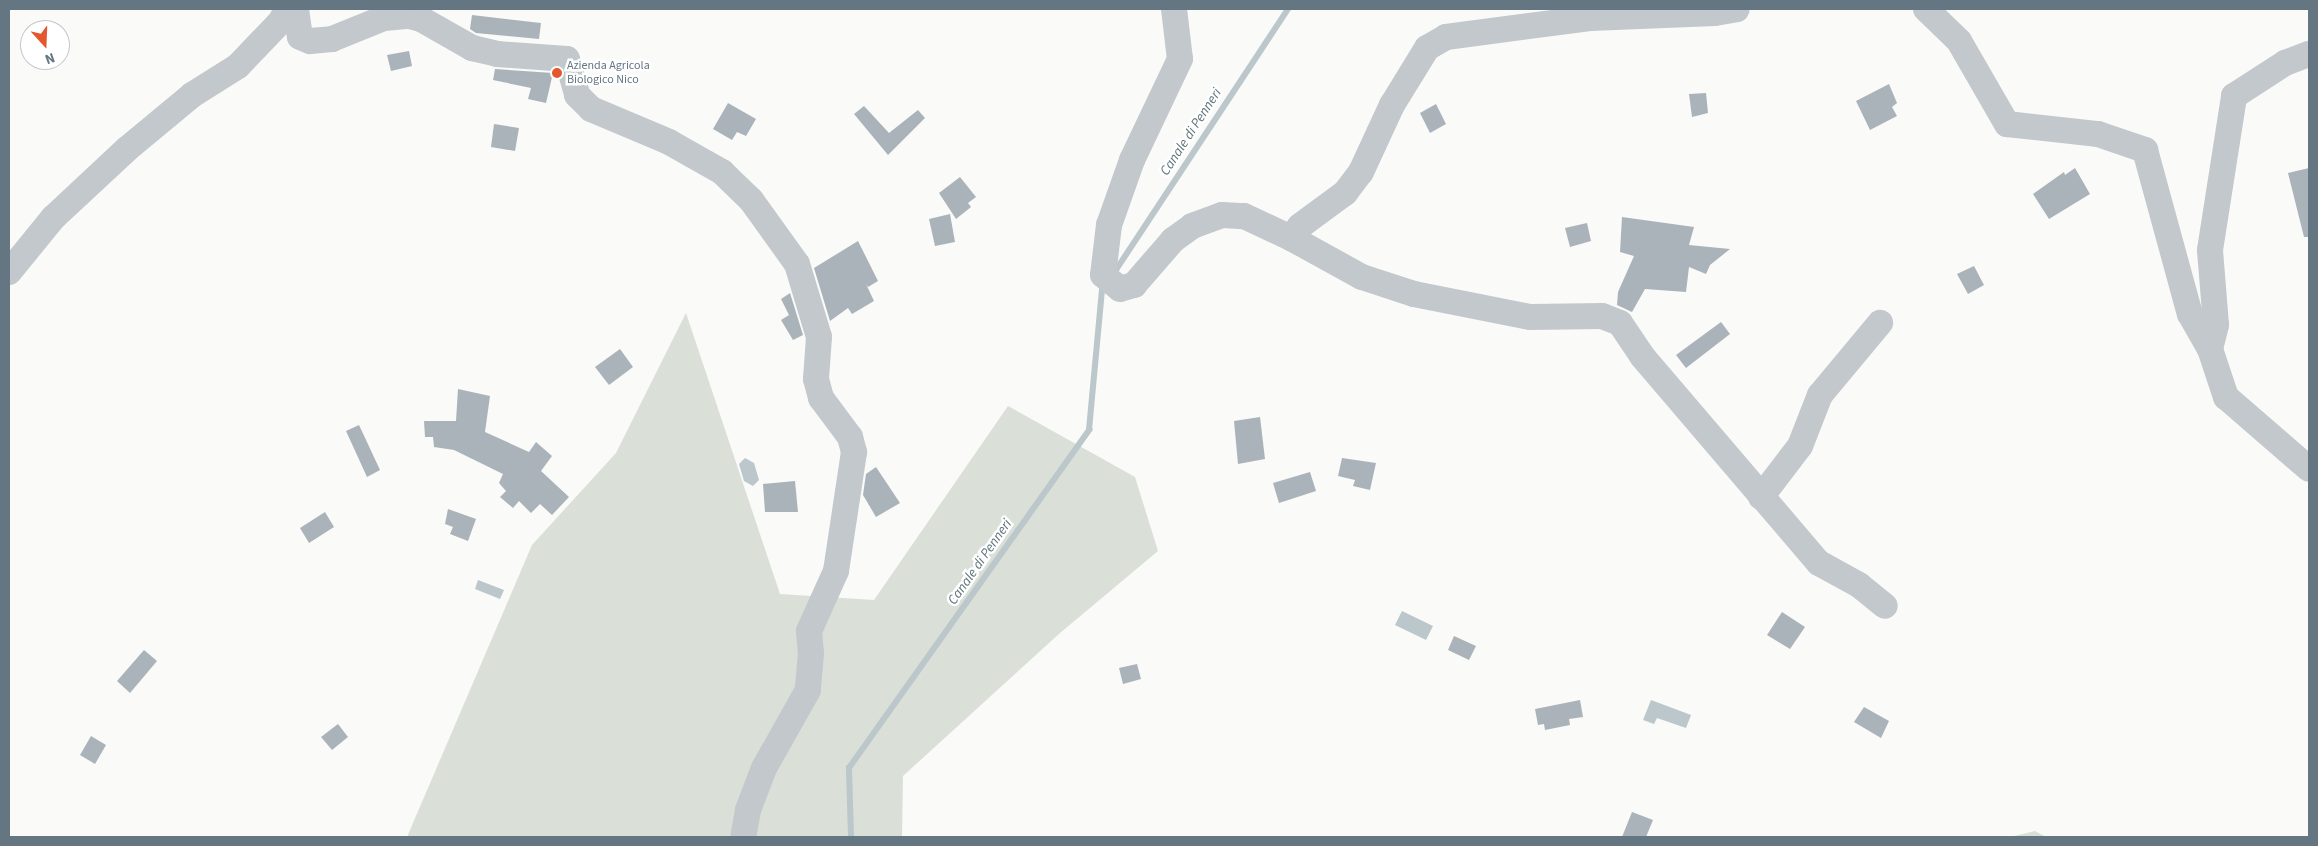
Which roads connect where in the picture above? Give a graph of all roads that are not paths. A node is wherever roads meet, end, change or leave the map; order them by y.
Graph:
1 (287, 9) edge
2 (296, 9) edge
3 (1174, 9) edge
4 (1737, 9) edge
5 (1926, 9) edge
6 (2309, 54) edge
7 (1291, 238) junction
8 (9, 272) edge
9 (1880, 322) dead end
10 (2210, 349) junction
11 (2309, 469) edge
12 (1761, 497) junction
13 (1885, 606) dead end
14 (743, 837) edge

1 - 8 street
2 - 14 street
3 - 7 street
4 - 7 street
5 - 10 street
6 - 10 street
7 - 12 street
9 - 12 street
10 - 11 street
12 - 13 street

